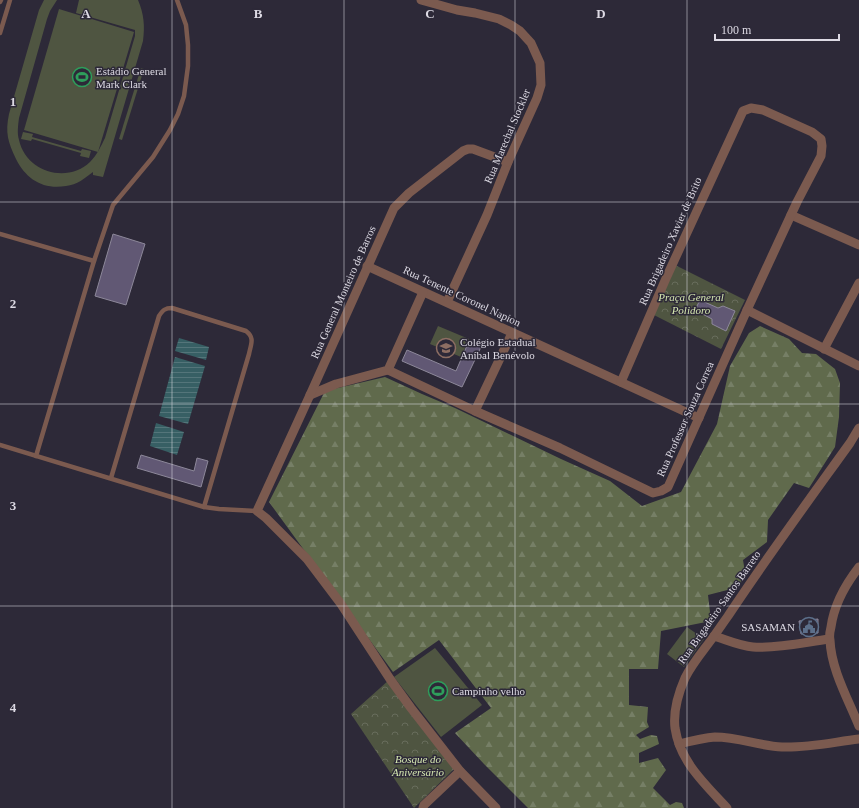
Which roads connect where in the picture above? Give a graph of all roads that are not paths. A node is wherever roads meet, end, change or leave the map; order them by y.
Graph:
1 (10, 0) edge
2 (177, 0) edge
3 (421, 0) edge
4 (0, 33) edge
5 (743, 111) joint
6 (508, 162) junction
7 (791, 215) junction
8 (0, 234) edge
9 (859, 245) edge
10 (94, 261) junction
11 (367, 266) junction
12 (859, 283) edge
13 (423, 292) junction
14 (447, 302) junction
15 (747, 310) junction
16 (512, 333) junction
17 (824, 348) junction
18 (859, 366) edge
19 (388, 370) junction
20 (621, 382) junction
21 (310, 395) junction
22 (475, 411) junction
23 (699, 418) junction
24 (859, 428) edge
25 (0, 445) edge
26 (36, 456) junction
27 (111, 478) junction
28 (204, 507) junction
29 (257, 511) junction
30 (859, 567) edge
31 (714, 636) junction
32 (829, 639) junction
33 (859, 726) edge
34 (859, 739) edge
35 (679, 744) junction
36 (460, 770) junction
37 (422, 808) edge
38 (496, 808) edge
39 (726, 808) edge

1 - 4 lane
2 - 10 lane
3 - 6 street, Rua Marechal Stockler
5 - 7 street, Rua Professor Souza Correa
5 - 20 street, Rua Brigadeiro Xavier de Brito
6 - 11 street, Rua General Monteiro de Barros
6 - 14 street, Rua Marechal Stockler
7 - 9 street
7 - 15 street, Rua Professor Souza Correa
8 - 10 lane
10 - 26 lane
11 - 13 street, Rua Tenente Coronel Napion
11 - 21 street, Rua General Monteiro de Barros
12 - 17 street
13 - 14 street, Rua Tenente Coronel Napion
13 - 19 street
14 - 16 street, Rua Tenente Coronel Napion
15 - 17 street
15 - 23 street, Rua Professor Souza Correa
16 - 20 street, Rua Tenente Coronel Napion
16 - 22 street
17 - 18 street
19 - 21 street
19 - 22 street, Rua Professor Souza Correa
20 - 23 street, Rua Tenente Coronel Napion
21 - 29 street, Rua General Monteiro de Barros
22 - 23 street, Rua Professor Souza Correa
24 - 31 street, Rua Brigadeiro Santos Barreto
25 - 26 lane
26 - 27 lane
27 - 28 lane
27 - 28 lane
28 - 29 lane
29 - 36 street
30 - 32 street
31 - 32 street
31 - 35 street, Rua Brigadeiro Santos Barreto
32 - 33 street
34 - 35 street
35 - 39 street, Rua Brigadeiro Santos Barreto
36 - 37 street
36 - 38 street

